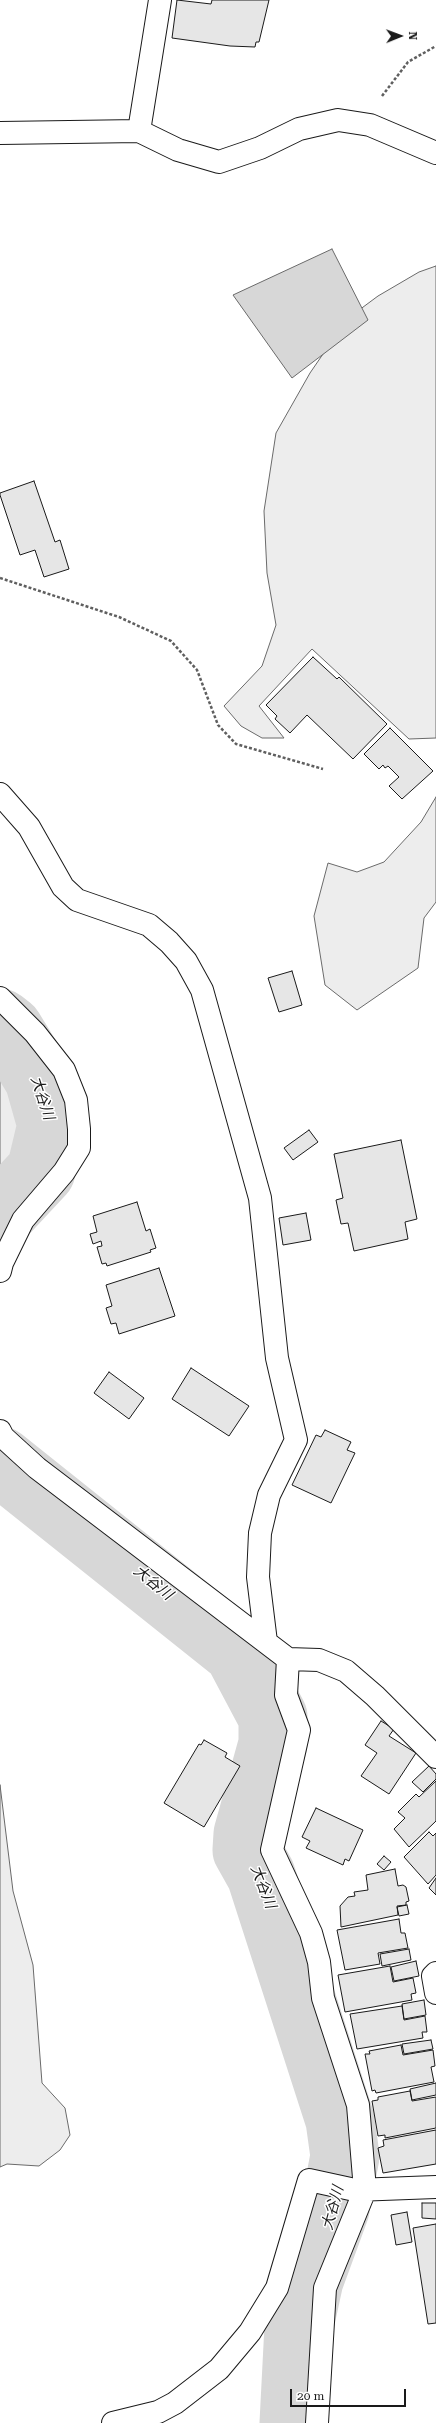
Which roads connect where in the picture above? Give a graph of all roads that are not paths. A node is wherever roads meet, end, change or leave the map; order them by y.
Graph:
1 (160, 0) edge
2 (139, 132) junction
3 (0, 133) edge
4 (436, 153) edge
5 (0, 794) edge
6 (0, 998) edge
7 (0, 1271) edge
8 (0, 1431) edge
9 (266, 1642) junction
10 (288, 1659) junction
11 (436, 1757) edge
12 (436, 1973) edge
13 (436, 1993) edge
14 (436, 2187) edge
15 (360, 2190) junction
16 (113, 2423) edge
17 (317, 2423) edge

1 - 2 street
2 - 3 street
2 - 4 street
5 - 9 street
6 - 7 street
8 - 9 street
9 - 10 street
10 - 11 street
10 - 15 street
12 - 13 street
14 - 15 street
15 - 16 street
15 - 17 street

